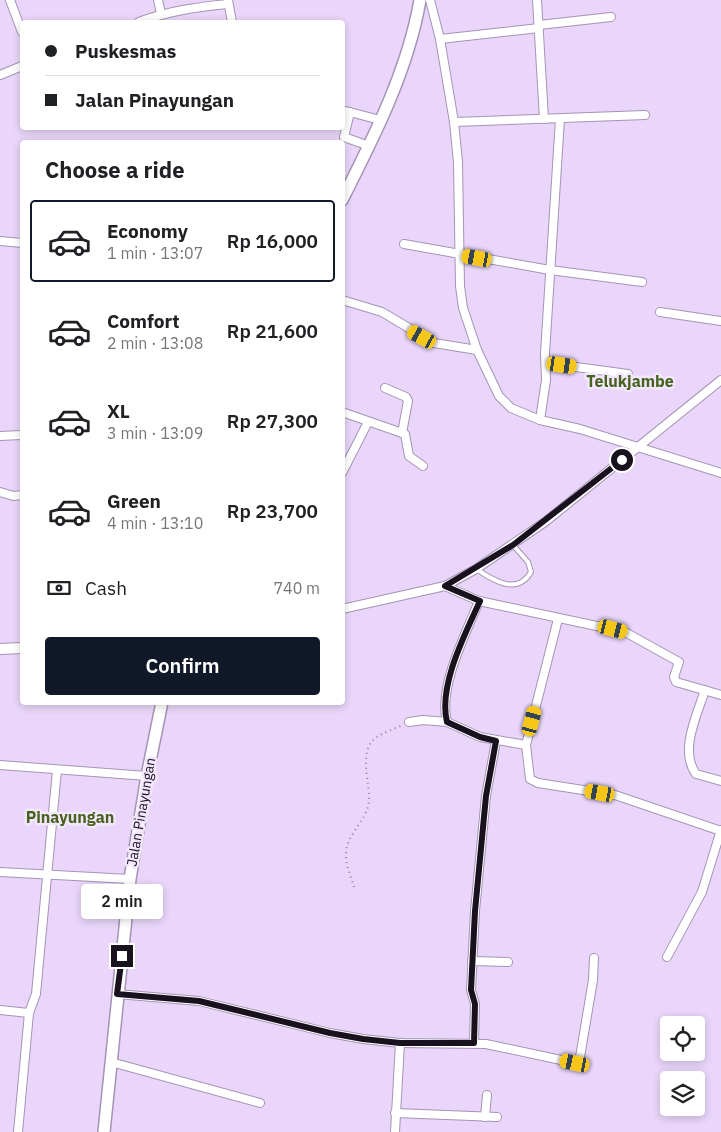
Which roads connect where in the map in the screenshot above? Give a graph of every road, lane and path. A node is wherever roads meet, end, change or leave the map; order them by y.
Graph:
1 (10, 0) edge
2 (158, 0) edge
3 (420, 0) edge
4 (430, 0) edge
5 (537, 0) edge
6 (228, 2) edge
7 (161, 14) junction
8 (611, 17) dead end
9 (144, 20) edge
10 (232, 20) edge
11 (20, 27) edge
12 (539, 27) junction
13 (440, 39) junction
14 (20, 67) edge
15 (0, 75) edge
16 (346, 111) edge
17 (645, 116) dead end
18 (544, 119) junction
19 (560, 119) junction
20 (380, 120) junction
21 (454, 122) junction
22 (345, 124) edge
23 (345, 130) edge
24 (369, 146) junction
25 (345, 194) edge
26 (0, 240) edge
27 (20, 243) edge
28 (404, 244) dead end
29 (459, 254) junction
30 (550, 270) junction
31 (642, 282) dead end
32 (345, 301) edge
33 (660, 312) dead end
34 (721, 321) edge
35 (478, 350) junction
36 (546, 363) junction
37 (628, 374) dead end
38 (721, 380) edge
39 (385, 388) dead end
40 (345, 413) edge
41 (540, 420) junction
42 (368, 422) junction
43 (402, 433) junction
44 (20, 435) edge
45 (0, 436) edge
46 (638, 447) junction
47 (423, 466) dead end
48 (345, 467) edge
49 (721, 473) edge
50 (0, 492) edge
51 (20, 495) edge
52 (513, 545) junction
53 (476, 569) junction
54 (445, 586) junction
55 (480, 601) junction
56 (345, 608) edge
57 (558, 619) junction
58 (20, 648) edge
59 (0, 649) edge
60 (705, 690) junction
61 (721, 695) edge
62 (161, 705) edge
63 (409, 722) joint
64 (447, 722) junction
65 (496, 741) junction
66 (526, 744) junction
67 (0, 765) edge
68 (57, 770) junction
69 (147, 776) junction
70 (721, 781) edge
71 (721, 830) edge
72 (0, 872) edge
73 (46, 874) junction
74 (130, 879) junction
75 (354, 887) dead end
76 (666, 957) dead end
77 (594, 958) dead end
78 (472, 961) junction
79 (508, 962) dead end
80 (117, 994) junction
81 (0, 1010) edge
82 (29, 1013) junction
83 (400, 1043) junction
84 (474, 1043) junction
85 (111, 1062) junction
86 (487, 1094) dead end
87 (260, 1103) dead end
88 (395, 1113) junction
89 (485, 1117) junction
90 (496, 1118) dead end
91 (18, 1132) edge
92 (104, 1132) edge
93 (395, 1132) edge

1 - 11 street
2 - 7 street
3 - 20 main road
4 - 13 street
5 - 12 street
6 - 7 street
6 - 10 street
7 - 9 street
8 - 12 street
12 - 13 street
12 - 18 street
13 - 21 street
14 - 15 street
16 - 20 street
16 - 22 street
17 - 19 street
18 - 19 street
18 - 21 street
19 - 30 street
20 - 24 main road
21 - 29 street
23 - 24 street
24 - 25 main road
26 - 27 street
28 - 29 street
29 - 30 street
29 - 35 street
30 - 31 street
30 - 36 street
32 - 35 street
33 - 34 street
35 - 41 street
36 - 37 street
36 - 41 street
38 - 46 street
39 - 43 street
40 - 42 street
41 - 46 street
42 - 43 street
42 - 48 street
43 - 47 street
44 - 45 street
46 - 49 street
46 - 52 street
50 - 51 street
52 - 53 street
52 - 53 lane
53 - 54 street
54 - 55 street
54 - 56 street
55 - 57 street
55 - 64 street
57 - 60 street
57 - 66 street
58 - 59 street
60 - 61 street
60 - 70 street
62 - 69 main road, Jalan Pinayungan
63 - 64 street
63 - 75 path
64 - 65 street
65 - 66 street
65 - 78 street
66 - 71 street
67 - 68 street
68 - 69 street
68 - 73 street
69 - 74 main road, Jalan Pinayungan
71 - 76 street
72 - 73 street
73 - 74 street
73 - 82 street
74 - 80 main road, Jalan Pinayungan
77 - 84 street
78 - 79 street
78 - 84 street
80 - 83 street
80 - 85 main road, Jalan Pinayungan
81 - 82 street
82 - 91 street
83 - 84 street
83 - 88 street
85 - 87 street
85 - 92 main road, Jalan Pinayungan
86 - 89 street
88 - 89 street
88 - 93 street
89 - 90 street

